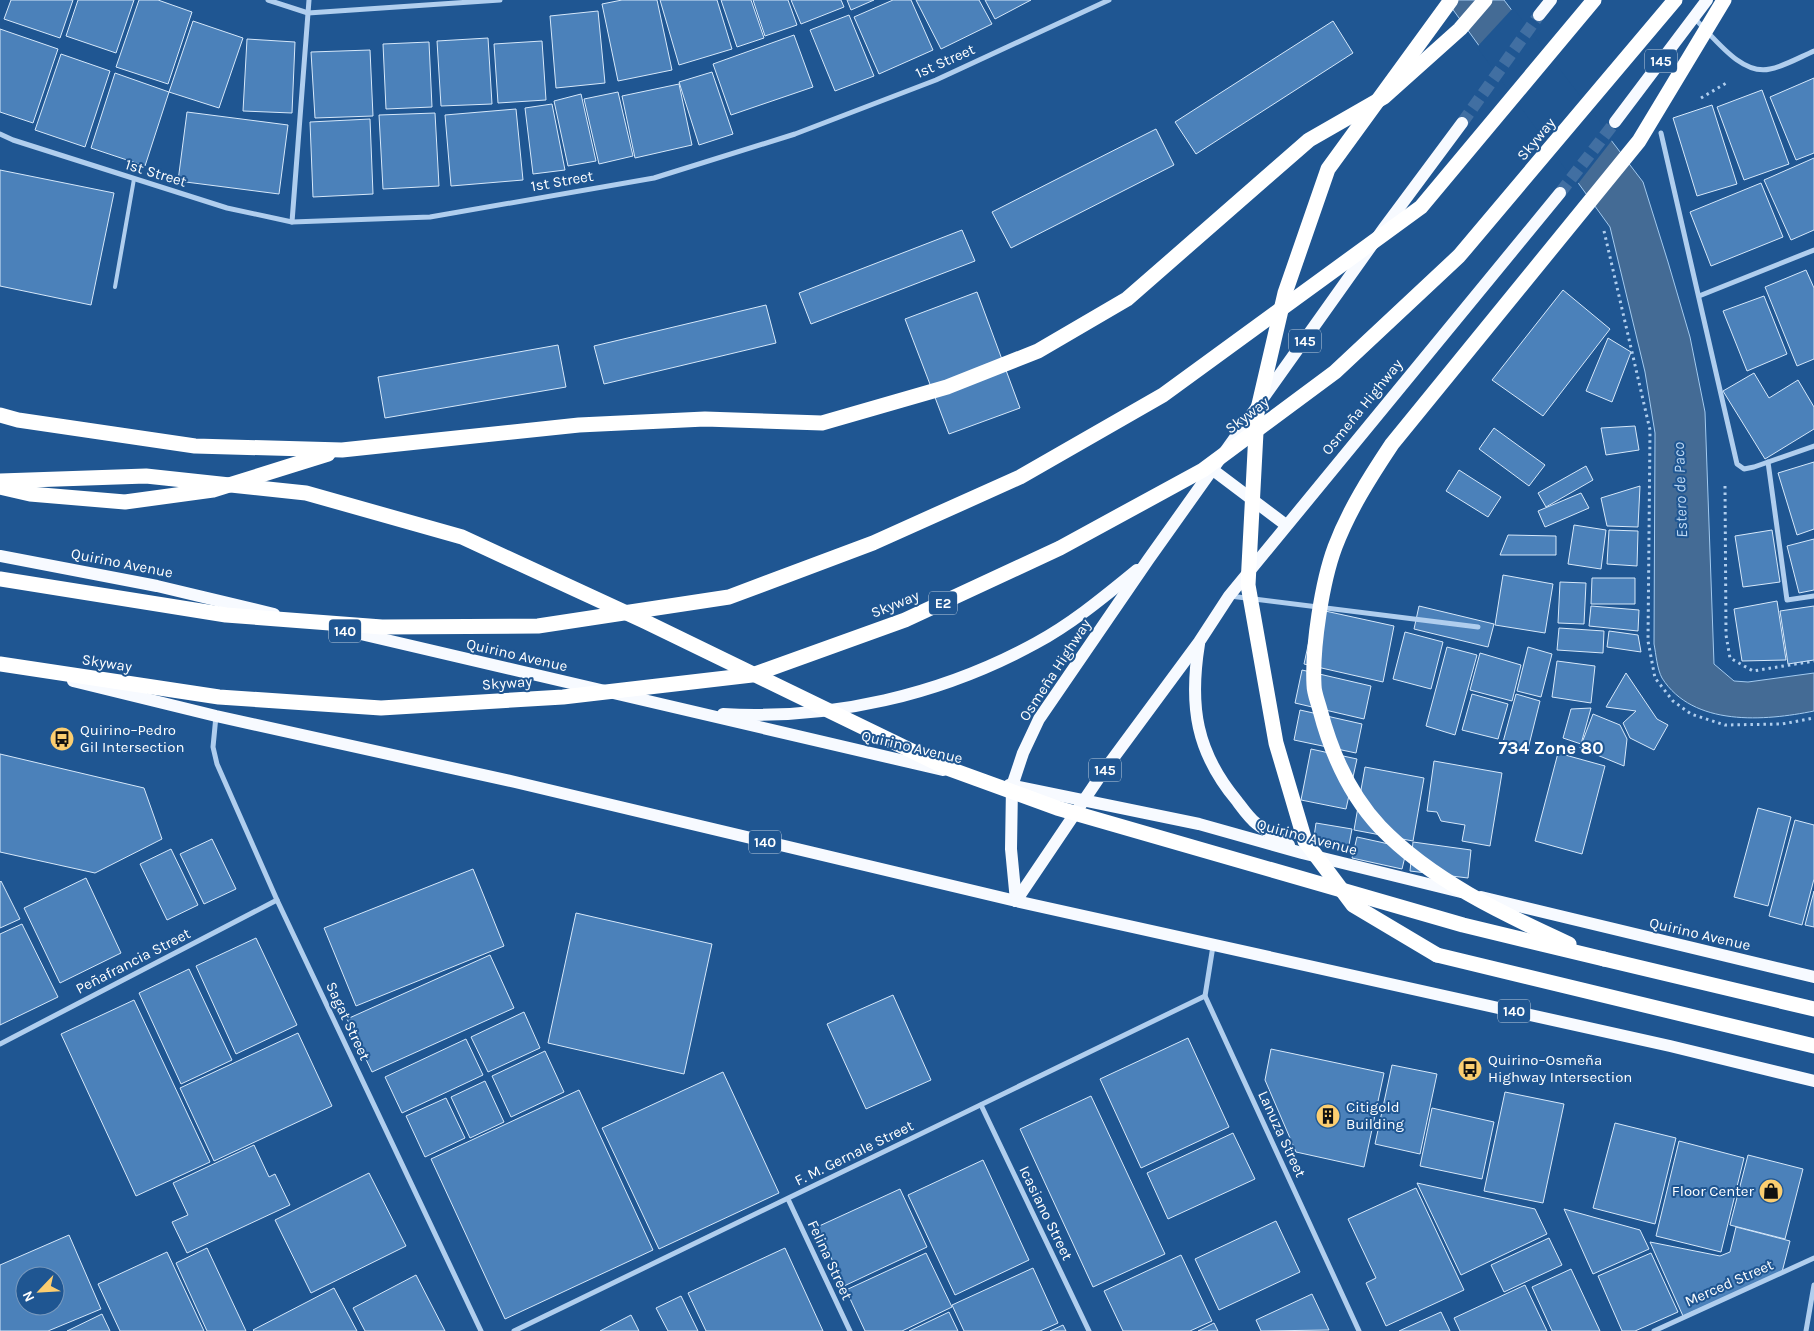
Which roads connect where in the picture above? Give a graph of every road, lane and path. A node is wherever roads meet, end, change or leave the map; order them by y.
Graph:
1 (268, 0) edge
2 (309, 0) edge
3 (500, 0) edge
4 (1109, 0) edge
5 (1451, 0) edge
6 (1485, 0) edge
7 (1551, 0) edge
8 (1594, 0) edge
9 (1675, 0) edge
10 (1707, 0) edge
11 (1724, 0) edge
12 (308, 13) junction
13 (1539, 15) tunnel mouth
14 (1694, 18) junction
15 (1814, 51) edge
16 (1753, 69) junction
17 (1615, 122) tunnel mouth
18 (1462, 123) tunnel mouth
19 (1661, 133) joint
20 (0, 134) edge
21 (134, 179) junction
22 (1560, 193) tunnel mouth
23 (292, 222) junction
24 (1601, 227) dead end
25 (1814, 250) edge
26 (115, 287) dead end
27 (1699, 296) junction
28 (0, 415) edge
29 (1814, 446) edge
30 (342, 450) junction
31 (1768, 462) junction
32 (1737, 464) junction
33 (1213, 470) junction
34 (0, 481) edge
35 (0, 487) edge
36 (1286, 526) junction
37 (0, 556) edge
38 (1148, 560) junction
39 (0, 579) edge
40 (1229, 596) junction
41 (1814, 596) edge
42 (1478, 627) dead end
43 (1199, 642) junction
44 (1814, 662) edge
45 (0, 664) edge
46 (688, 712) junction
47 (216, 716) junction
48 (1814, 718) edge
49 (1012, 786) junction
50 (1084, 799) junction
51 (1302, 853) junction
52 (277, 900) junction
53 (1016, 901) junction
54 (1213, 944) junction
55 (1604, 959) junction
56 (1814, 977) edge
57 (1204, 996) junction
58 (1814, 1009) edge
59 (0, 1044) edge
60 (1814, 1046) edge
61 (1814, 1081) edge
62 (981, 1105) junction
63 (788, 1199) junction
64 (1814, 1258) edge
65 (1814, 1285) edge
66 (481, 1331) edge
67 (514, 1331) edge
68 (850, 1331) edge
69 (1089, 1331) edge
70 (1359, 1331) edge
71 (1654, 1331) edge
72 (1806, 1331) edge

1 - 12 street
2 - 12 street
3 - 12 street
4 - 23 street, 1st Street
5 - 60 highway, bridge
6 - 30 highway
7 - 13 main road
8 - 39 highway, bridge
9 - 45 highway, Skyway / E2, bridge
10 - 14 main road, 145
11 - 55 highway, bridge
12 - 23 street
14 - 16 street
14 - 17 main road, 145
15 - 16 street
16 - 19 path
18 - 33 main road, Osmeña Highway / 145
19 - 27 street
20 - 21 street, 1st Street
21 - 23 street, 1st Street
21 - 26 lane
22 - 36 main road, Osmeña Highway / 145
24 - 48 path
25 - 27 street
27 - 32 street
28 - 30 highway
29 - 31 street
30 - 35 highway
31 - 32 street
31 - 41 street
32 - 44 path
33 - 36 main road
33 - 38 main road, Osmeña Highway / 145
34 - 55 highway, bridge
36 - 40 main road, Osmeña Highway / 145
37 - 46 main road, Quirino Avenue / 140
38 - 46 main road
38 - 49 main road, Osmeña Highway / 145
40 - 42 street
40 - 43 main road, Osmeña Highway / 145
43 - 50 main road, Osmeña Highway / 145
43 - 51 main road
45 - 47 main road, 140
46 - 49 main road, Quirino Avenue / 140
47 - 52 street, Sagat Street
47 - 53 main road, 140
49 - 50 main road, Quirino Avenue / 140
49 - 53 main road, Osmeña Highway / 145
50 - 51 main road, Quirino Avenue / 140
50 - 53 main road, Osmeña Highway / 145
51 - 56 main road, Quirino Avenue / 140
52 - 59 street, Peñafrancia Street
52 - 66 street, Sagat Street
53 - 54 main road, 140
54 - 57 street
54 - 61 main road, 140
55 - 58 highway
57 - 62 street, F. M. Gernale Street
57 - 70 street, Lanuza Street
62 - 63 street, F. M. Gernale Street
62 - 69 street, Icasiano Street
63 - 67 street, F. M. Gernale Street
63 - 68 street, Felina Street
64 - 71 street, Merced Street
65 - 72 street

